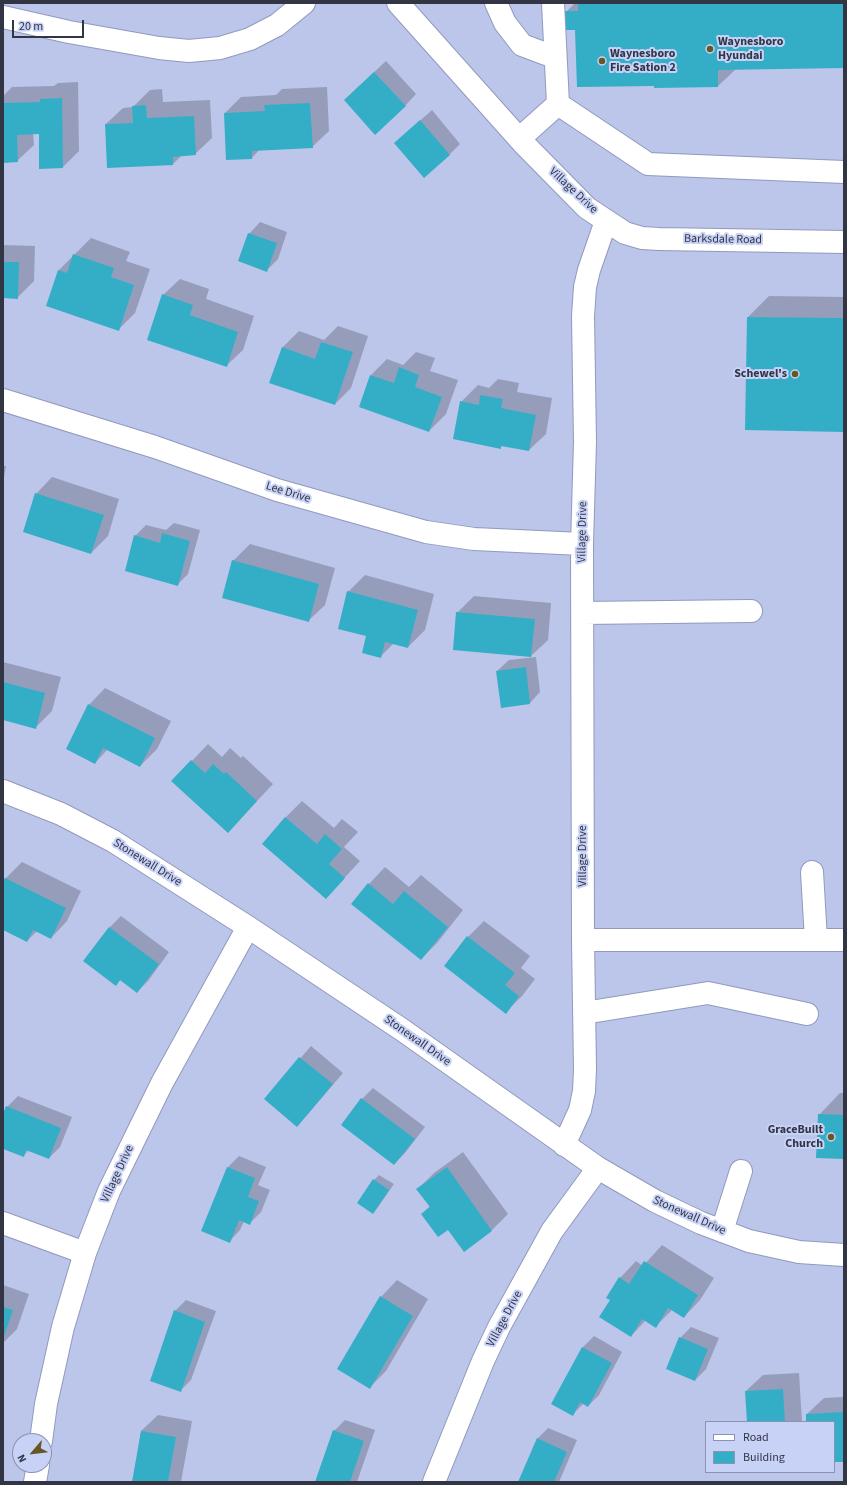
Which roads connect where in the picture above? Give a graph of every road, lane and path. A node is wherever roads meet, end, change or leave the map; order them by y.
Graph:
1 (304, 3) edge
2 (398, 3) edge
3 (496, 3) edge
4 (553, 3) edge
5 (3, 17) edge
6 (554, 56) junction
7 (558, 104) junction
8 (520, 138) junction
9 (844, 172) edge
10 (606, 221) junction
11 (844, 242) edge
12 (3, 400) edge
13 (582, 544) junction
14 (751, 611) dead end
15 (583, 613) junction
16 (3, 791) edge
17 (812, 872) dead end
18 (248, 927) junction
19 (583, 940) junction
20 (816, 940) junction
21 (844, 940) edge
22 (584, 1013) junction
23 (807, 1014) dead end
24 (564, 1145) junction
25 (598, 1168) junction
26 (741, 1172) dead end
27 (3, 1223) edge
28 (722, 1231) junction
29 (85, 1253) junction
30 (844, 1255) edge
31 (42, 1433) edge
32 (434, 1482) edge

1 - 5 street
2 - 8 street, Village Drive
3 - 6 street
4 - 6 street
6 - 7 street
7 - 8 street
7 - 9 street
8 - 10 street, Village Drive
10 - 11 street, Barksdale Road
10 - 13 street, Village Drive
12 - 13 street, Lee Drive
13 - 15 street, Village Drive
14 - 15 street
15 - 19 street, Village Drive
16 - 18 street, Stonewall Drive
17 - 20 street
18 - 24 street, Stonewall Drive
18 - 29 street, Village Drive
19 - 20 street
19 - 22 street, Village Drive
20 - 21 street
22 - 23 street
22 - 24 street, Village Drive
24 - 25 street, Stonewall Drive
25 - 28 street, Stonewall Drive
25 - 32 street, Village Drive
26 - 28 street
27 - 29 street
28 - 30 street, Stonewall Drive
29 - 31 street, Village Drive

